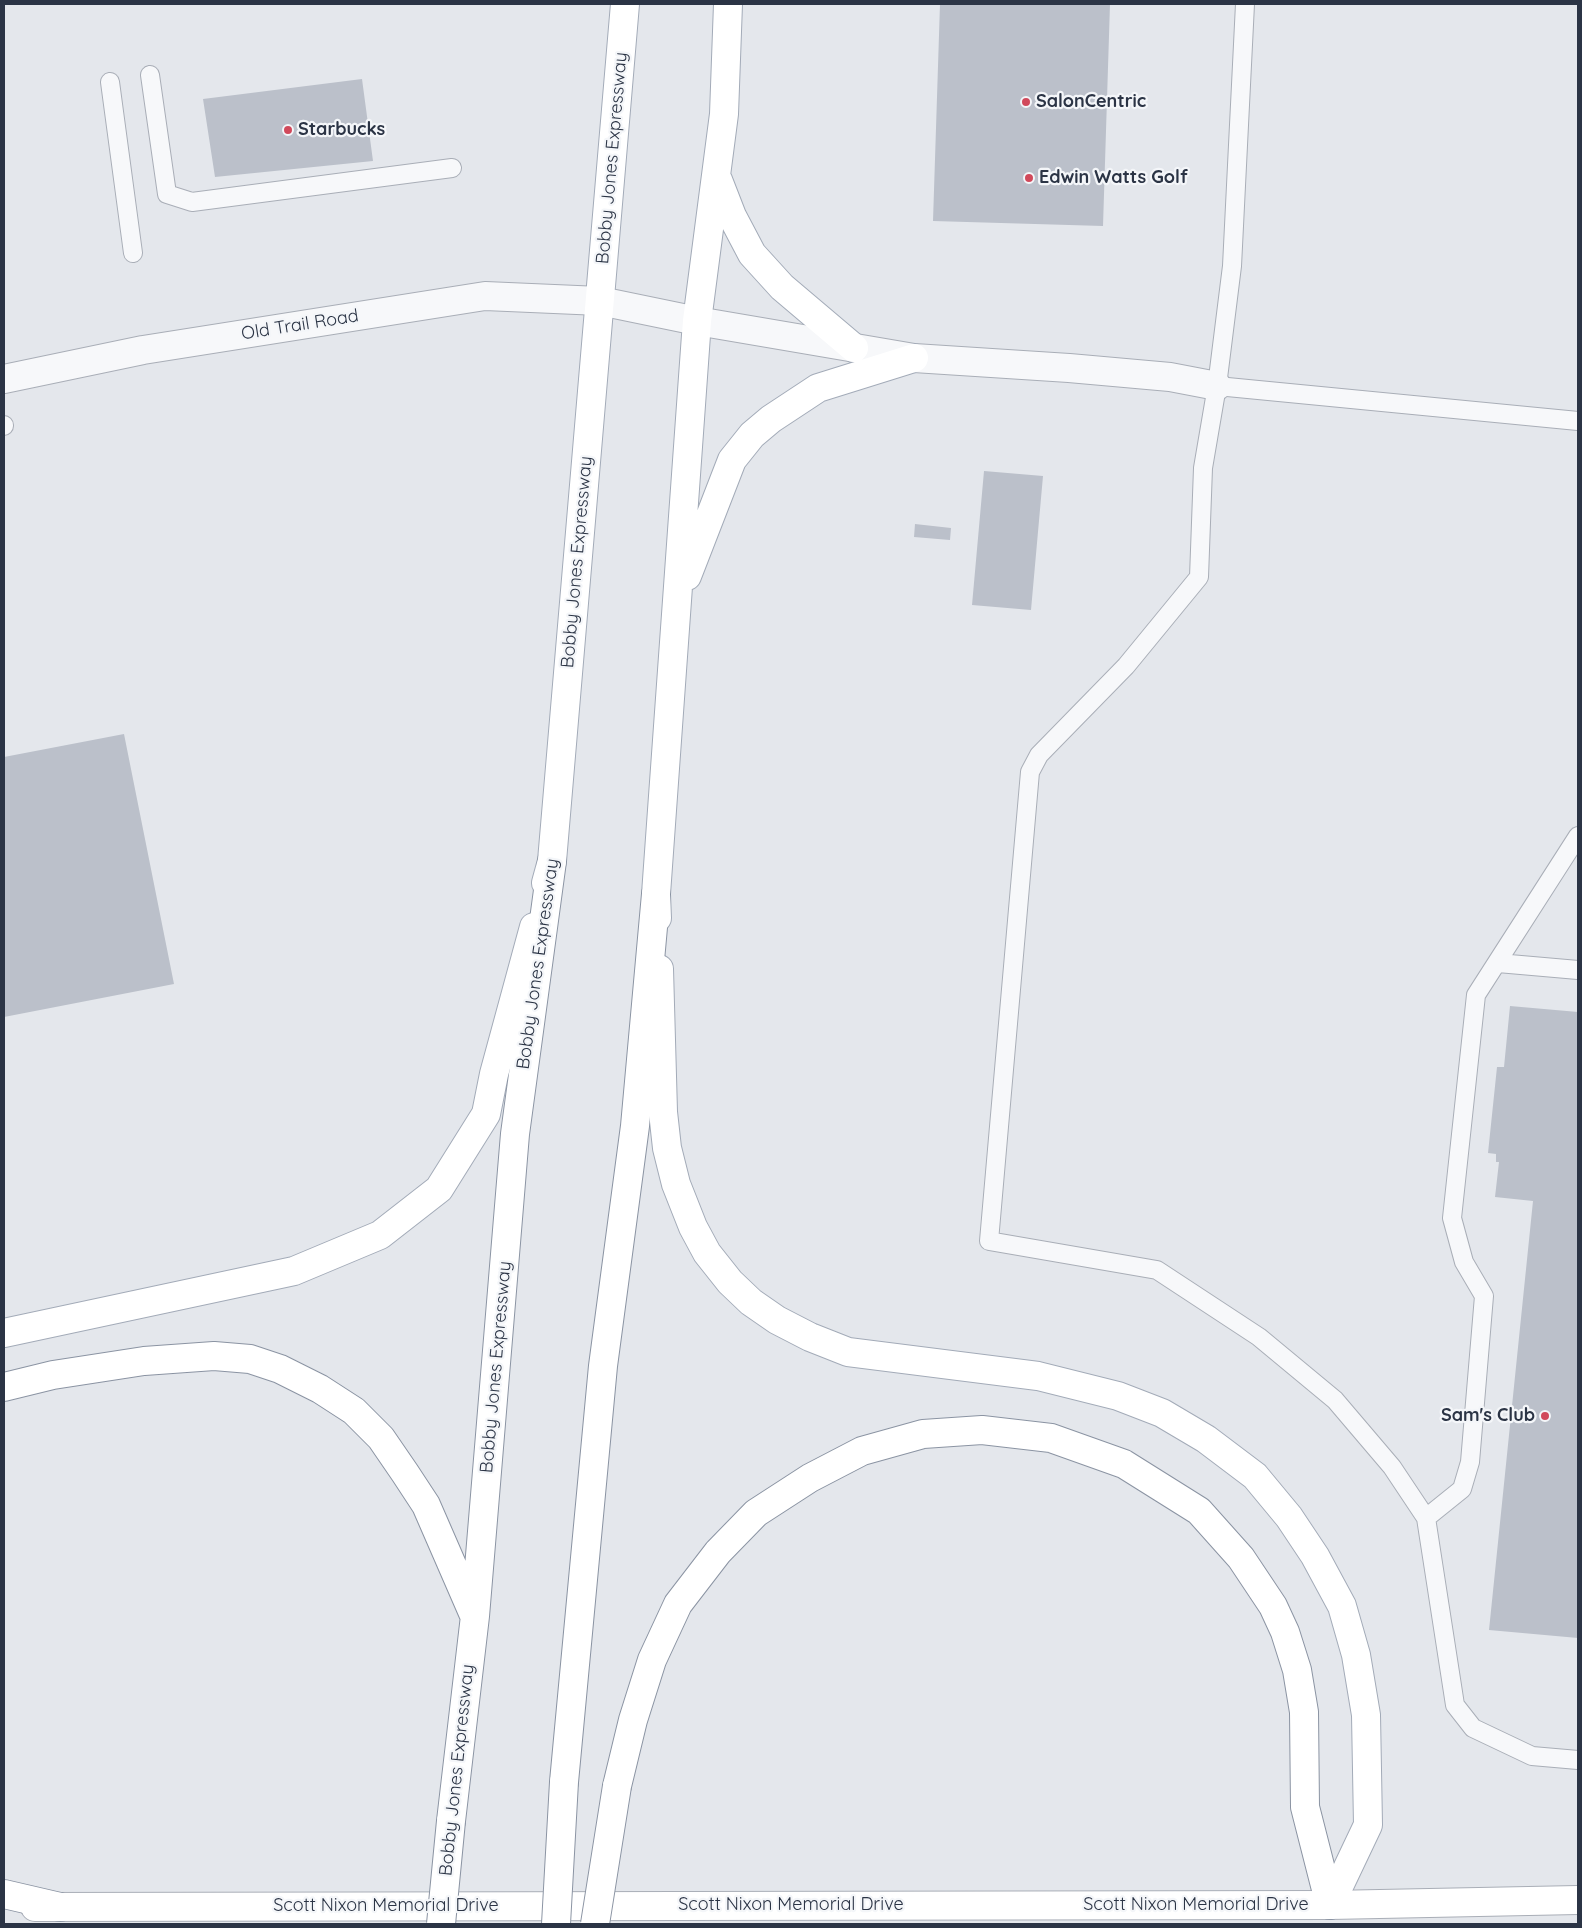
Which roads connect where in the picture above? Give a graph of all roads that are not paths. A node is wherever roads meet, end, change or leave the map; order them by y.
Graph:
1 (625, 4) edge
2 (728, 4) edge
3 (1245, 4) edge
4 (150, 75) dead end
5 (110, 82) dead end
6 (452, 168) dead end
7 (717, 178) junction
8 (133, 253) dead end
9 (600, 301) junction
10 (697, 321) junction
11 (854, 348) junction
12 (914, 358) junction
13 (4, 379) edge
14 (1217, 386) junction
15 (1578, 421) edge
16 (677, 600) junction
17 (1578, 836) edge
18 (552, 861) junction
19 (656, 894) junction
20 (1498, 963) junction
21 (1578, 970) edge
22 (4, 1333) edge
23 (4, 1387) edge
24 (1426, 1518) junction
25 (475, 1616) junction
26 (1578, 1760) edge
27 (4, 1894) edge
28 (1578, 1900) edge
29 (4, 1907) edge
30 (60, 1907) junction
31 (1332, 1914) edge
32 (441, 1924) edge
33 (556, 1924) edge
34 (595, 1924) edge

1 - 9 main road, Bobby Jones Expressway
2 - 7 main road
3 - 14 lane
4 - 6 lane
5 - 8 lane
7 - 10 main road
7 - 11 main road
9 - 10 street, Old Trail Road
9 - 13 street, Old Trail Road
9 - 18 main road, Bobby Jones Expressway
10 - 11 street, Old Trail Road
10 - 16 main road
11 - 12 street, Old Trail Road
12 - 14 street, Old Trail Road
12 - 16 main road
14 - 15 lane
14 - 24 lane
16 - 19 main road
17 - 20 lane
18 - 22 main road
18 - 25 main road, Bobby Jones Expressway
19 - 31 main road
19 - 33 main road, bridge
20 - 21 lane
20 - 24 lane
23 - 25 main road
24 - 26 lane
25 - 32 main road, Bobby Jones Expressway, bridge
27 - 30 main road
28 - 31 main road, Scott Nixon Memorial Drive
29 - 30 main road, Scott Nixon Memorial Drive
30 - 31 main road, Scott Nixon Memorial Drive
31 - 34 main road, bridge

